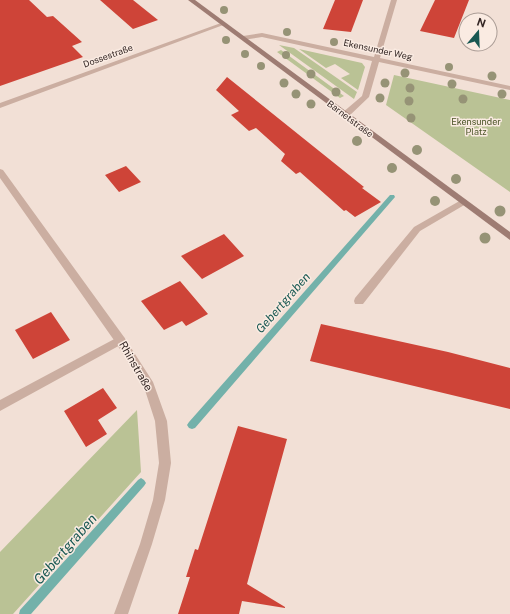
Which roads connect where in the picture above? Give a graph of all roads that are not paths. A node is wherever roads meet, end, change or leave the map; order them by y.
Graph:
1 (191, 0) edge
2 (394, 0) edge
3 (223, 24) junction
4 (243, 38) junction
5 (376, 59) junction
6 (510, 88) edge
7 (0, 106) edge
8 (345, 115) junction
9 (0, 172) edge
10 (463, 202) junction
11 (510, 237) edge
12 (359, 301) dead end
13 (120, 340) junction
14 (0, 406) edge
15 (121, 614) edge

1 - 3 street, Barnetstraße
2 - 5 street
3 - 4 street, Barnetstraße
3 - 7 street, Dossestraße
4 - 5 street, Ekensunder Weg
4 - 8 street, Barnetstraße
5 - 6 street, Ekensunder Weg
5 - 8 street
8 - 10 street, Barnetstraße
9 - 13 street, Rhinstraße
10 - 11 street, Barnetstraße
10 - 12 street
13 - 14 street
13 - 15 street, Rhinstraße

